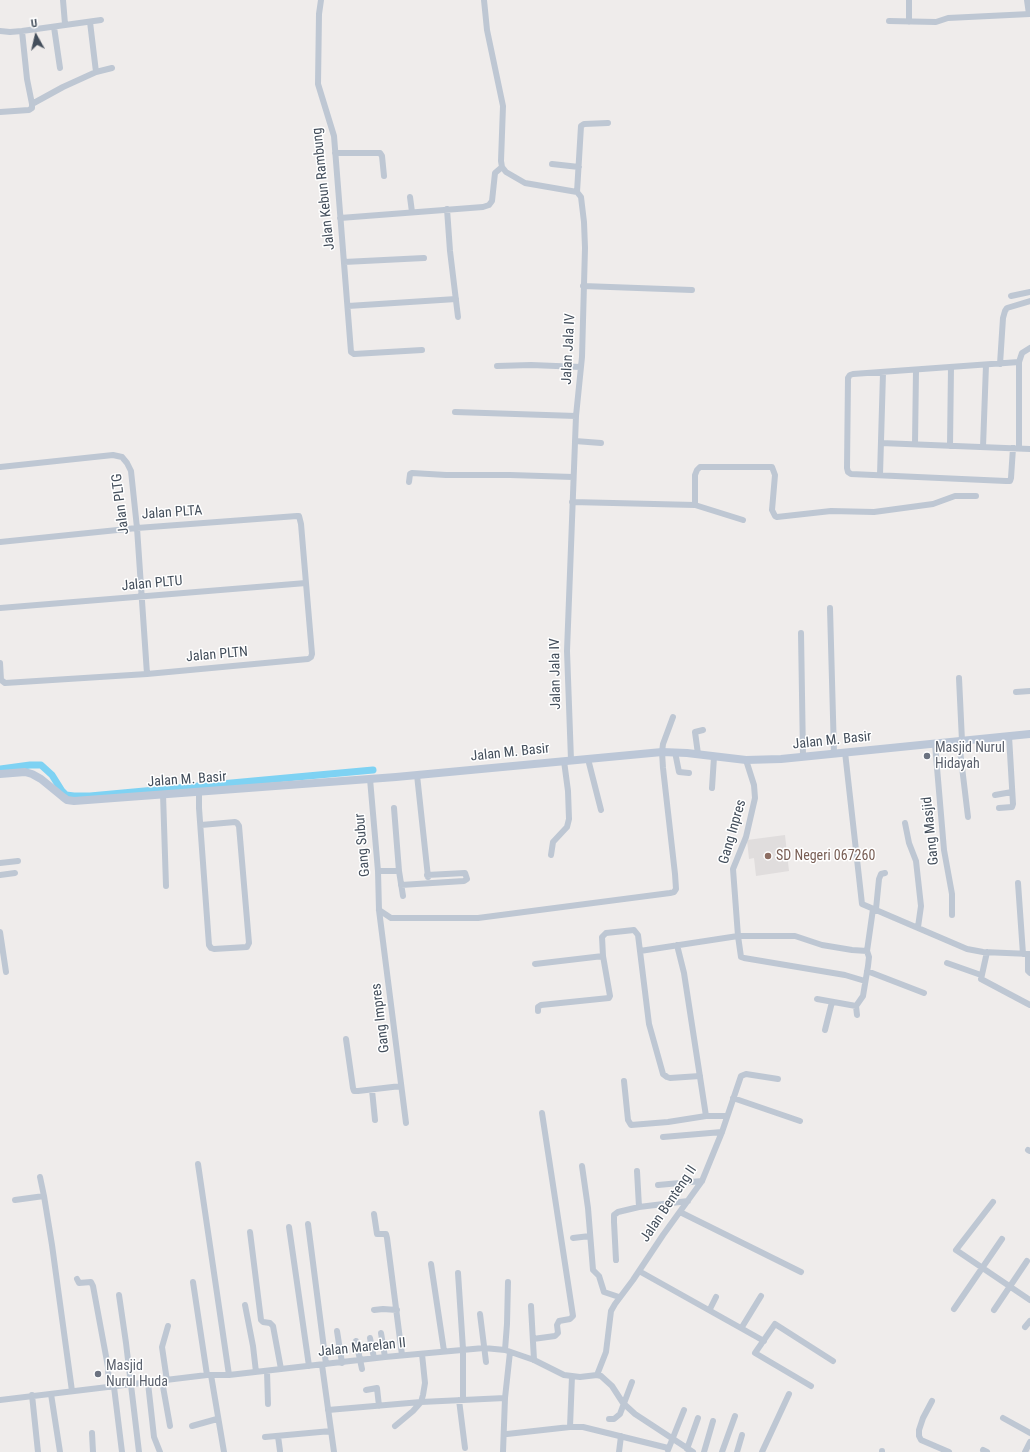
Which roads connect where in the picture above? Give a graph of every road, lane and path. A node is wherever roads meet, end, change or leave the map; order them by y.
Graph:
1 (63, 0) edge
2 (321, 0) edge
3 (484, 0) edge
4 (909, 0) edge
5 (1027, 0) edge
6 (1029, 14) edge
7 (101, 20) dead end
8 (889, 21) dead end
9 (90, 22) junction
10 (909, 22) junction
11 (65, 24) junction
12 (54, 27) junction
13 (0, 31) edge
14 (22, 31) junction
15 (60, 68) dead end
16 (112, 68) dead end
17 (96, 72) junction
18 (32, 104) junction
19 (0, 112) edge
20 (608, 123) dead end
21 (335, 153) junction
22 (552, 164) dead end
23 (502, 167) junction
24 (580, 167) junction
25 (384, 176) dead end
26 (578, 192) junction
27 (410, 197) dead end
28 (447, 209) junction
29 (412, 212) junction
30 (340, 218) junction
31 (424, 258) dead end
32 (344, 262) junction
33 (583, 286) junction
34 (692, 290) dead end
35 (1030, 292) edge
36 (1011, 296) dead end
37 (456, 299) junction
38 (1030, 301) edge
39 (348, 306) junction
40 (458, 317) dead end
41 (1030, 348) edge
42 (422, 350) dead end
43 (1018, 362) junction
44 (1000, 364) junction
45 (986, 365) junction
46 (497, 366) dead end
47 (581, 367) junction
48 (951, 368) junction
49 (916, 370) junction
50 (883, 373) junction
51 (455, 412) dead end
52 (576, 416) junction
53 (575, 441) junction
54 (601, 443) dead end
55 (881, 443) junction
56 (915, 444) junction
57 (950, 446) junction
58 (984, 447) junction
59 (1016, 448) junction
60 (1030, 449) edge
61 (0, 467) edge
62 (880, 475) junction
63 (573, 477) junction
64 (409, 482) dead end
65 (976, 496) dead end
66 (572, 502) junction
67 (696, 505) junction
68 (299, 516) joint
69 (743, 520) dead end
70 (137, 528) junction
71 (0, 542) edge
72 (306, 583) junction
73 (141, 597) junction
74 (0, 608) edge
75 (830, 608) dead end
76 (801, 633) dead end
77 (0, 663) edge
78 (147, 674) junction
79 (959, 678) dead end
80 (1030, 691) edge
81 (1016, 692) dead end
82 (672, 717) dead end
83 (703, 730) dead end
84 (1030, 734) edge
85 (1009, 736) junction
86 (961, 742) junction
87 (934, 744) junction
88 (662, 752) junction
89 (675, 752) junction
90 (845, 752) junction
91 (834, 753) junction
92 (698, 754) junction
93 (803, 756) junction
94 (714, 757) junction
95 (588, 759) junction
96 (746, 760) junction
97 (568, 761) junction
98 (689, 773) dead end
99 (0, 774) edge
100 (417, 775) junction
101 (370, 779) junction
102 (712, 788) dead end
103 (199, 792) junction
104 (1012, 792) junction
105 (163, 794) junction
106 (995, 795) dead end
107 (394, 808) dead end
108 (999, 808) dead end
109 (601, 810) dead end
110 (968, 817) dead end
111 (905, 823) dead end
112 (201, 825) junction
113 (551, 855) dead end
114 (18, 861) dead end
115 (0, 863) edge
116 (378, 871) junction
117 (399, 871) junction
118 (15, 873) dead end
119 (885, 873) dead end
120 (0, 875) edge
121 (427, 875) junction
122 (428, 883) junction
123 (1018, 884) dead end
124 (401, 885) junction
125 (166, 886) dead end
126 (403, 896) dead end
127 (875, 909) junction
128 (380, 910) junction
129 (952, 915) dead end
130 (918, 927) junction
131 (0, 932) edge
132 (738, 936) junction
133 (677, 946) junction
134 (640, 951) junction
135 (867, 951) junction
136 (987, 952) junction
137 (1027, 954) edge
138 (603, 956) junction
139 (947, 963) dead end
140 (535, 964) dead end
141 (867, 971) junction
142 (6, 972) dead end
143 (1030, 973) edge
144 (981, 974) junction
145 (865, 981) junction
146 (924, 993) dead end
147 (817, 999) dead end
148 (832, 1002) junction
149 (1030, 1005) edge
150 (856, 1006) junction
151 (538, 1011) dead end
152 (857, 1015) dead end
153 (825, 1030) dead end
154 (346, 1039) dead end
155 (700, 1076) junction
156 (778, 1079) dead end
157 (624, 1081) dead end
158 (401, 1086) junction
159 (372, 1090) junction
160 (733, 1098) junction
161 (542, 1113) dead end
162 (706, 1116) junction
163 (727, 1116) junction
164 (374, 1120) dead end
165 (800, 1121) dead end
166 (406, 1123) dead end
167 (722, 1132) junction
168 (663, 1137) dead end
169 (198, 1164) dead end
170 (582, 1166) dead end
171 (637, 1171) dead end
172 (40, 1177) dead end
173 (702, 1181) junction
174 (658, 1185) dead end
175 (44, 1196) junction
176 (15, 1200) dead end
177 (688, 1201) junction
178 (993, 1202) dead end
179 (639, 1207) junction
180 (680, 1212) junction
181 (374, 1214) dead end
182 (308, 1224) dead end
183 (289, 1227) dead end
184 (250, 1232) dead end
185 (590, 1236) junction
186 (573, 1238) dead end
187 (1002, 1239) dead end
188 (616, 1260) dead end
189 (1027, 1261) dead end
190 (431, 1264) dead end
191 (982, 1268) junction
192 (641, 1272) junction
193 (801, 1272) dead end
194 (458, 1273) dead end
195 (76, 1279) dead end
196 (193, 1282) dead end
197 (508, 1282) dead end
198 (1010, 1287) junction
199 (119, 1295) dead end
200 (761, 1296) dead end
201 (619, 1297) junction
202 (716, 1297) dead end
203 (1030, 1300) edge
204 (245, 1305) dead end
205 (532, 1306) dead end
206 (954, 1308) dead end
207 (710, 1309) junction
208 (374, 1310) dead end
209 (397, 1310) junction
210 (994, 1310) dead end
211 (480, 1314) dead end
212 (1030, 1321) edge
213 (168, 1326) dead end
214 (742, 1327) junction
215 (1025, 1328) dead end
216 (337, 1331) dead end
217 (381, 1333) dead end
218 (370, 1338) dead end
219 (533, 1339) junction
220 (356, 1341) dead end
221 (764, 1341) junction
222 (484, 1348) junction
223 (463, 1349) junction
224 (444, 1351) junction
225 (507, 1351) junction
226 (422, 1354) junction
227 (402, 1355) junction
228 (385, 1357) junction
229 (374, 1358) junction
230 (360, 1360) junction
231 (534, 1360) junction
232 (832, 1361) dead end
233 (486, 1362) dead end
234 (342, 1363) junction
235 (324, 1364) junction
236 (309, 1366) junction
237 (281, 1369) junction
238 (362, 1369) dead end
239 (267, 1371) junction
240 (256, 1372) junction
241 (209, 1375) junction
242 (229, 1375) junction
243 (597, 1375) junction
244 (572, 1376) junction
245 (164, 1381) junction
246 (632, 1382) dead end
247 (148, 1383) junction
248 (131, 1384) junction
249 (811, 1386) dead end
250 (112, 1387) junction
251 (366, 1390) dead end
252 (72, 1392) junction
253 (51, 1394) junction
254 (789, 1394) dead end
255 (32, 1395) junction
256 (505, 1398) junction
257 (461, 1399) junction
258 (0, 1400) edge
259 (932, 1401) dead end
260 (421, 1402) junction
261 (623, 1403) junction
262 (268, 1404) dead end
263 (379, 1406) junction
264 (328, 1410) junction
265 (684, 1410) dead end
266 (735, 1416) dead end
267 (698, 1418) dead end
268 (1003, 1418) dead end
269 (217, 1419) junction
270 (609, 1419) dead end
271 (713, 1421) dead end
272 (170, 1426) dead end
273 (192, 1426) dead end
274 (394, 1426) dead end
275 (570, 1427) junction
276 (331, 1431) junction
277 (92, 1433) dead end
278 (1030, 1433) edge
279 (507, 1434) dead end
280 (742, 1435) dead end
281 (278, 1436) junction
282 (621, 1436) junction
283 (265, 1437) dead end
284 (672, 1438) junction
285 (1030, 1442) edge
286 (466, 1448) dead end
287 (668, 1450) edge
288 (690, 1450) edge
289 (280, 1451) edge
290 (38, 1452) edge
291 (60, 1452) edge
292 (93, 1452) edge
293 (122, 1452) edge
294 (140, 1452) edge
295 (160, 1452) edge
296 (224, 1452) edge
297 (334, 1452) edge
298 (503, 1452) edge
299 (619, 1452) edge
300 (704, 1452) edge
301 (722, 1452) edge
302 (737, 1452) edge
303 (762, 1452) edge
304 (949, 1452) edge
305 (1025, 1452) edge

1 - 11 street
2 - 21 street, Jalan Kebun Rambung
3 - 23 street
4 - 10 street
5 - 6 street
6 - 10 street
7 - 9 street
8 - 10 street
9 - 11 street
9 - 17 street
11 - 12 street
12 - 14 street
12 - 15 street
13 - 14 street
14 - 18 street
16 - 17 street
17 - 18 street
18 - 19 street
20 - 24 street, Jalan Jala IV
21 - 25 street
21 - 30 street, Jalan Kebun Rambung
22 - 24 street
23 - 26 street
23 - 28 street
24 - 26 street, Jalan Jala IV
26 - 33 street, Jalan Jala IV
27 - 29 street
28 - 29 street
28 - 37 street
29 - 30 street
30 - 32 street, Jalan Kebun Rambung
31 - 32 street
32 - 39 street, Jalan Kebun Rambung
33 - 34 street
33 - 47 street, Jalan Jala IV
35 - 36 street
37 - 39 street
37 - 40 street
38 - 44 street
39 - 42 street, Jalan Kebun Rambung
41 - 43 street
43 - 44 street
43 - 59 street
44 - 45 street
45 - 48 street
45 - 58 street
46 - 47 street
47 - 52 street, Jalan Jala IV
48 - 49 street
48 - 57 street
49 - 50 street
49 - 56 street
50 - 55 street
50 - 62 street
51 - 52 street
52 - 53 street, Jalan Jala IV
53 - 54 street
53 - 63 street, Jalan Jala IV
55 - 56 street
55 - 62 street
56 - 57 street
57 - 58 street
58 - 59 street
59 - 60 street
59 - 62 street
61 - 70 street, Jalan PLTG
63 - 64 street
63 - 66 street, Jalan Jala IV
65 - 67 street
66 - 67 street
66 - 97 street, Jalan Jala IV
67 - 69 street
68 - 70 street, Jalan PLTA
68 - 72 street, Jalan PLTN
70 - 71 street, Jalan PLTA
70 - 73 street, Jalan PLTG
72 - 73 street, Jalan PLTU
72 - 78 street, Jalan PLTN
73 - 74 street, Jalan PLTU
73 - 78 street, Jalan PLTG
75 - 91 street
76 - 93 street
77 - 78 street, Jalan PLTN
79 - 86 street
80 - 81 street
82 - 88 street
83 - 92 street
84 - 85 main road, Jalan M. Basir
85 - 86 main road, Jalan M. Basir
85 - 104 street
86 - 87 main road, Jalan M. Basir
86 - 110 street
87 - 90 main road, Jalan M. Basir
87 - 129 street, Gang Masjid
88 - 89 main road, Jalan M. Basir
88 - 95 main road, Jalan M. Basir
88 - 128 street
89 - 92 main road, Jalan M. Basir
89 - 98 street
90 - 91 main road, Jalan M. Basir
90 - 127 street
91 - 93 main road, Jalan M. Basir
92 - 94 main road, Jalan M. Basir
93 - 96 main road, Jalan M. Basir
94 - 96 main road, Jalan M. Basir
94 - 102 street
95 - 97 main road, Jalan M. Basir
95 - 109 street
96 - 132 street, Gang Inpres
97 - 100 main road, Jalan M. Basir
97 - 113 street, Jalan Jala IV
99 - 105 main road, Jalan M. Basir
100 - 101 main road, Jalan M. Basir
100 - 121 street
101 - 103 main road, Jalan M. Basir
101 - 116 street, Gang Subur
103 - 105 main road, Jalan M. Basir
103 - 112 street
104 - 106 street
104 - 108 street
105 - 125 street
107 - 117 street
111 - 130 street
112 - 112 street
114 - 115 street
116 - 117 street
116 - 128 street, Gang Subur
117 - 124 street
118 - 120 street
119 - 127 street
121 - 122 street
121 - 122 street
122 - 124 street
123 - 137 street
124 - 126 street
127 - 130 street
127 - 135 street
128 - 158 street, Gang Impres
130 - 136 street
131 - 142 street
132 - 133 street
132 - 135 street
132 - 145 street, Gang Inpres
133 - 134 street
133 - 155 street
134 - 138 street
134 - 155 street
135 - 141 street
136 - 137 street
136 - 144 street
137 - 143 street
138 - 140 street
138 - 151 street
139 - 144 street
141 - 145 street
141 - 146 street
144 - 149 street
145 - 150 street
147 - 148 street
148 - 150 street
148 - 153 street
150 - 152 street
154 - 159 street
155 - 162 street
156 - 160 street, Jalan Benteng II
157 - 162 street
158 - 159 street
158 - 166 street, Gang Impres
159 - 164 street
160 - 163 street, Jalan Benteng II
160 - 165 street
161 - 219 street
162 - 163 street
163 - 167 street, Jalan Benteng II
167 - 168 street
167 - 173 street, Jalan Benteng II
169 - 242 street
170 - 185 street
171 - 179 street
172 - 175 street
173 - 174 street
173 - 177 street, Jalan Benteng II
175 - 176 street
175 - 252 street
177 - 179 street
177 - 180 street, Jalan Benteng II
178 - 191 street
179 - 188 street
180 - 192 street, Jalan Benteng II
180 - 193 street
181 - 209 street
182 - 235 street
183 - 236 street
184 - 237 street
185 - 186 street
185 - 201 street
187 - 191 street
189 - 198 street
190 - 224 street
191 - 198 street
191 - 206 street
192 - 201 street, Jalan Benteng II
192 - 207 street
194 - 223 street
195 - 250 street
196 - 241 street
197 - 225 street
198 - 203 street
198 - 210 street
199 - 248 street
200 - 214 street
201 - 243 street, Jalan Benteng II
202 - 207 street
204 - 240 street
205 - 219 street
207 - 214 street
208 - 209 street
209 - 227 street
211 - 222 street
212 - 215 street
213 - 245 street
214 - 221 street
216 - 234 street
217 - 228 street
218 - 229 street
219 - 231 street
220 - 230 street
221 - 232 street
221 - 249 street
222 - 223 street, Jalan Marelan II
222 - 225 street, Jalan Marelan II
222 - 233 street
223 - 224 street, Jalan Marelan II
223 - 257 street
224 - 226 street, Jalan Marelan II
225 - 231 street, Jalan Marelan II
225 - 256 street
226 - 227 street, Jalan Marelan II
226 - 260 street
227 - 228 street, Jalan Marelan II
228 - 229 street, Jalan Marelan II
229 - 230 street, Jalan Marelan II
230 - 234 street, Jalan Marelan II
230 - 238 street
231 - 244 street, Jalan Marelan II
234 - 235 street, Jalan Marelan II
235 - 236 street, Jalan Marelan II
235 - 264 street
236 - 237 street, Jalan Marelan II
237 - 239 street, Jalan Marelan II
239 - 240 street, Jalan Marelan II
239 - 262 street
240 - 242 street, Jalan Marelan II
241 - 242 street, Jalan Marelan II
241 - 245 street, Jalan Marelan II
241 - 269 street
243 - 244 street, Jalan Marelan II
243 - 261 street
244 - 275 street
245 - 247 street, Jalan Marelan II
245 - 272 street
246 - 261 street
247 - 248 street, Jalan Marelan II
247 - 295 street
248 - 250 street, Jalan Marelan II
248 - 294 street
250 - 252 street, Jalan Marelan II
250 - 293 street
251 - 263 street
252 - 253 street, Jalan Marelan II
253 - 255 street, Jalan Marelan II
253 - 291 street
254 - 303 street
255 - 258 street, Jalan Marelan II
255 - 290 street
256 - 257 street
256 - 298 street
257 - 260 street
257 - 286 street
259 - 304 street
260 - 263 street
260 - 274 street
261 - 270 street
261 - 284 street
263 - 264 street
264 - 276 street
265 - 284 street
266 - 301 street
267 - 288 street
268 - 278 street
269 - 273 street
269 - 296 street
271 - 300 street
275 - 279 street
275 - 282 street
276 - 281 street
276 - 297 street
277 - 292 street
280 - 302 street
281 - 283 street
281 - 289 street
282 - 287 street
282 - 299 street
284 - 287 street
284 - 288 street
285 - 305 street

